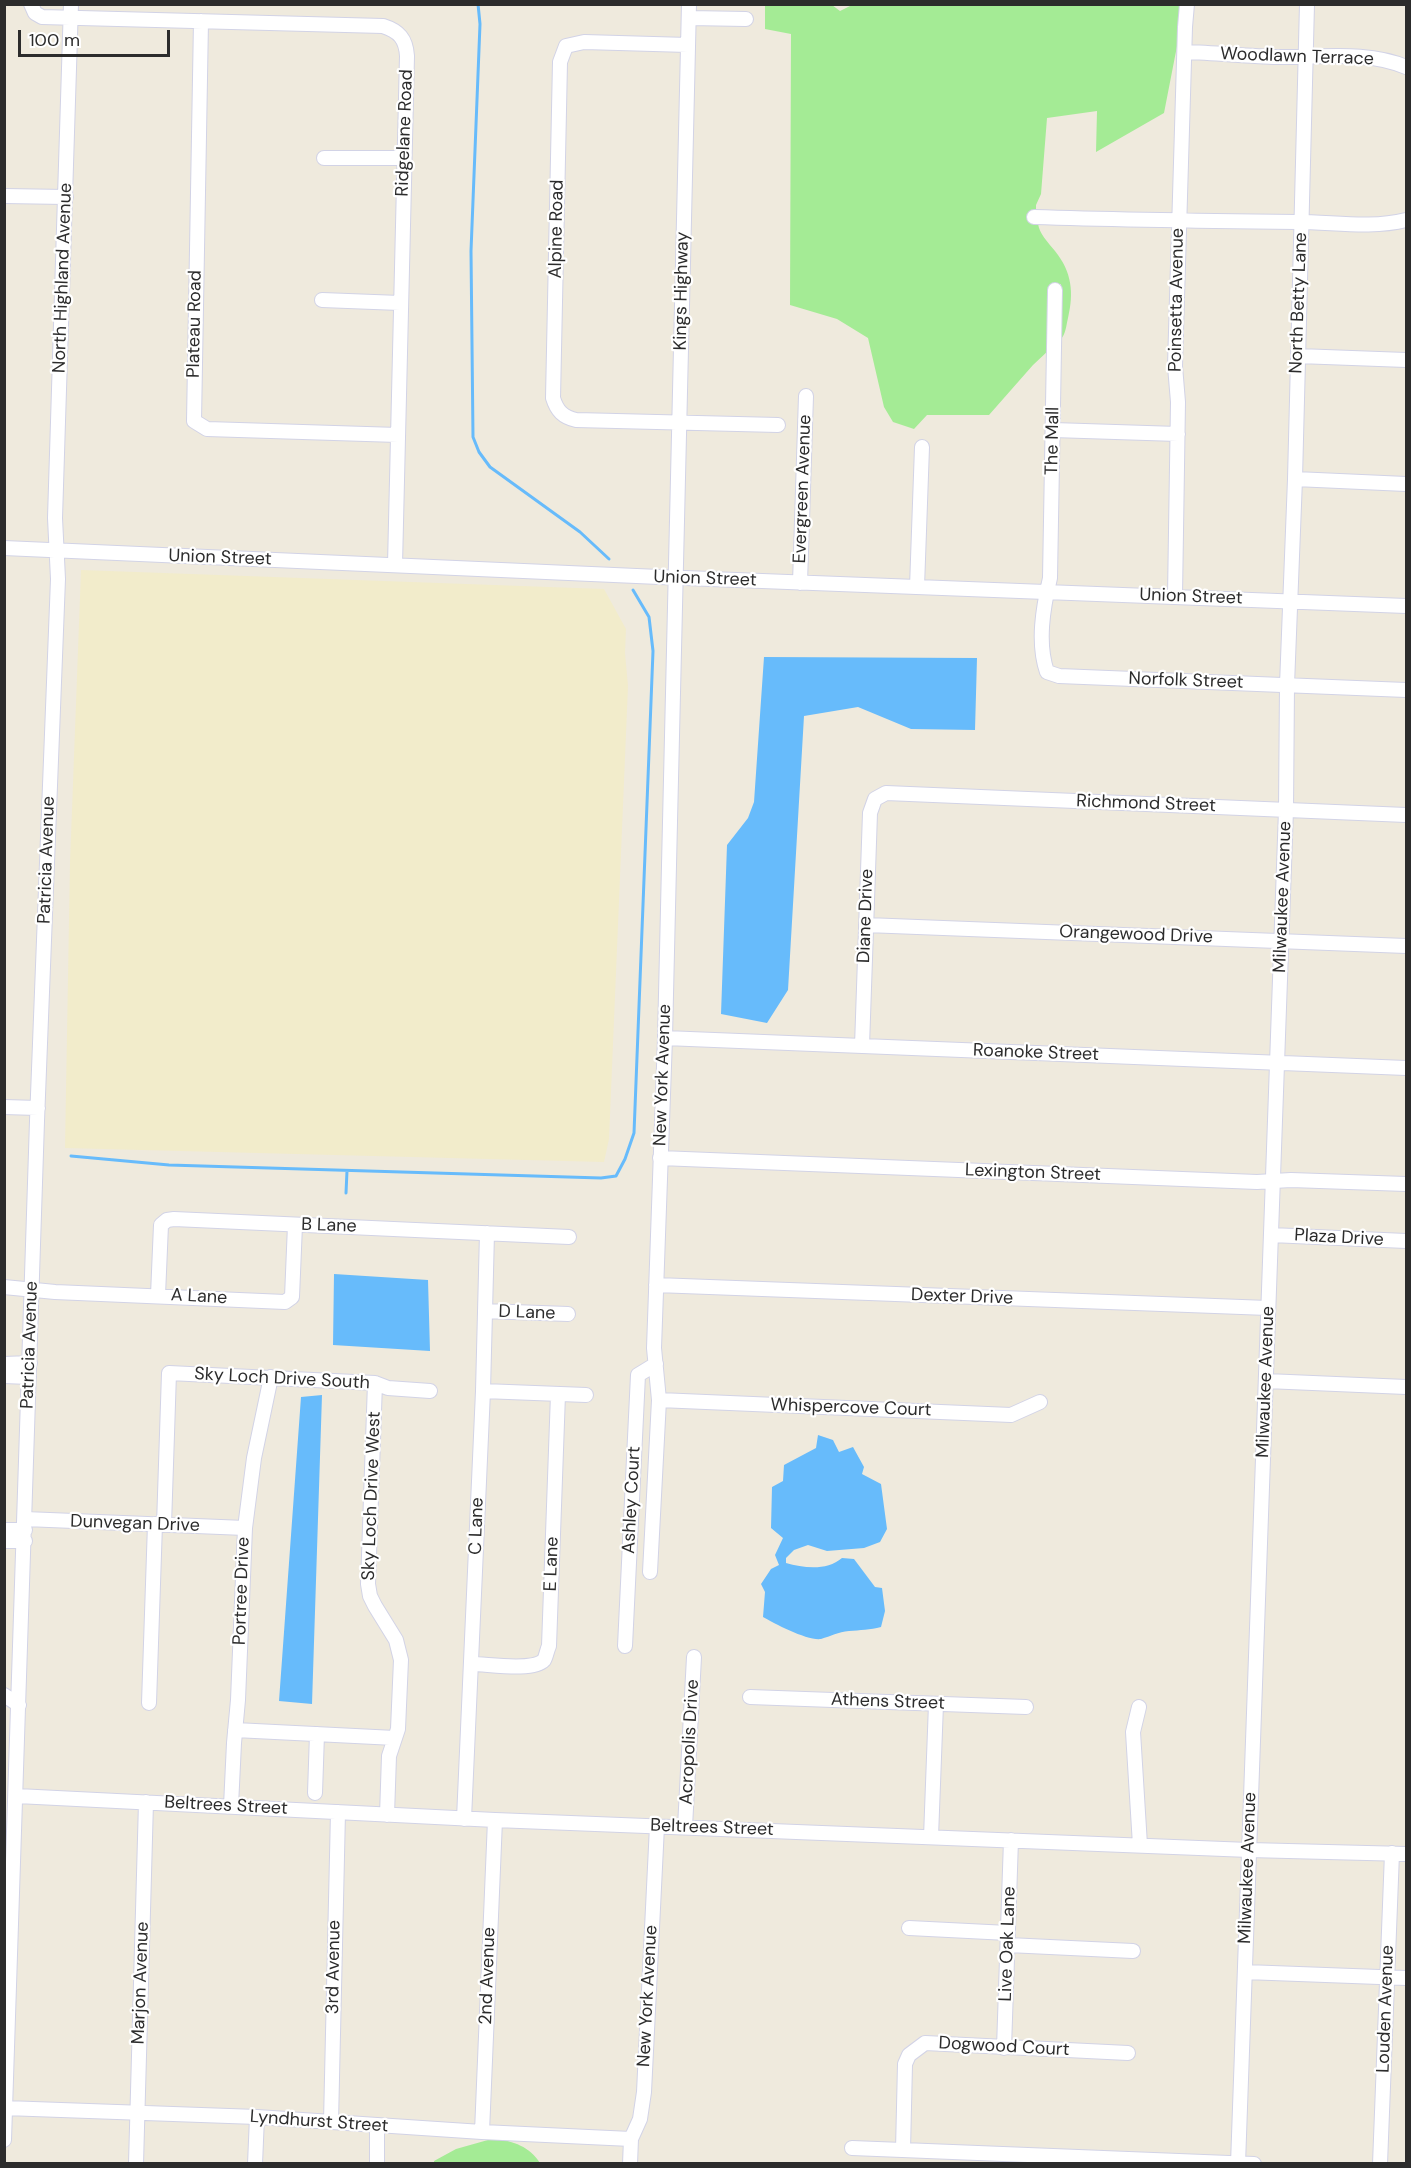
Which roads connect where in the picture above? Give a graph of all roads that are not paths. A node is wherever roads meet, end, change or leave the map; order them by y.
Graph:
1 (30, 4) edge
2 (1187, 4) edge
3 (1307, 4) edge
4 (71, 11) edge
5 (689, 11) edge
6 (746, 19) dead end
7 (201, 21) junction
8 (688, 45) junction
9 (1186, 52) junction
10 (1306, 57) junction
11 (1407, 67) edge
12 (324, 158) dead end
13 (404, 158) junction
14 (4, 196) edge
15 (66, 197) junction
16 (1034, 217) dead end
17 (1407, 220) edge
18 (1178, 221) junction
19 (1302, 222) junction
20 (1055, 290) dead end
21 (322, 300) dead end
22 (400, 303) junction
23 (1298, 356) junction
24 (1407, 360) edge
25 (806, 396) dead end
26 (678, 422) junction
27 (778, 425) dead end
28 (1053, 430) junction
29 (1178, 434) junction
30 (398, 435) junction
31 (922, 447) dead end
32 (1295, 479) junction
33 (1407, 484) edge
34 (4, 548) edge
35 (57, 550) junction
36 (395, 565) junction
37 (676, 578) junction
38 (800, 582) junction
39 (917, 587) junction
40 (1047, 592) junction
41 (1175, 596) junction
42 (1290, 601) junction
43 (1407, 606) edge
44 (1287, 685) junction
45 (1407, 690) edge
46 (886, 793) joint
47 (1286, 810) junction
48 (1407, 814) edge
49 (866, 925) junction
50 (1282, 941) junction
51 (1407, 946) edge
52 (664, 1038) junction
53 (862, 1046) junction
54 (1277, 1063) junction
55 (1407, 1068) edge
56 (4, 1107) edge
57 (38, 1108) junction
58 (660, 1158) junction
59 (1273, 1181) junction
60 (1407, 1184) edge
61 (295, 1225) junction
62 (487, 1233) junction
63 (1271, 1235) junction
64 (569, 1237) dead end
65 (1407, 1241) edge
66 (656, 1285) junction
67 (4, 1287) edge
68 (32, 1289) junction
69 (158, 1295) junction
70 (1268, 1308) junction
71 (485, 1311) junction
72 (568, 1314) dead end
73 (4, 1364) edge
74 (656, 1364) junction
75 (29, 1370) junction
76 (4, 1376) edge
77 (271, 1377) junction
78 (1266, 1381) junction
79 (375, 1383) junction
80 (1407, 1387) edge
81 (430, 1391) dead end
82 (483, 1391) junction
83 (558, 1394) junction
84 (586, 1395) dead end
85 (659, 1400) junction
86 (1040, 1402) dead end
87 (159, 1525) junction
88 (245, 1528) junction
89 (4, 1530) edge
90 (25, 1530) junction
91 (4, 1541) edge
92 (650, 1572) dead end
93 (625, 1646) dead end
94 (694, 1658) dead end
95 (472, 1664) junction
96 (4, 1695) edge
97 (750, 1697) dead end
98 (149, 1703) dead end
99 (936, 1704) junction
100 (20, 1705) junction
101 (1026, 1707) dead end
102 (1139, 1707) dead end
103 (235, 1730) junction
104 (317, 1734) junction
105 (395, 1738) junction
106 (315, 1793) dead end
107 (17, 1796) junction
108 (146, 1802) junction
109 (231, 1806) junction
110 (338, 1812) junction
111 (387, 1815) junction
112 (464, 1819) junction
113 (495, 1820) junction
114 (657, 1826) junction
115 (685, 1827) junction
116 (931, 1837) junction
117 (1011, 1840) junction
118 (1140, 1845) junction
119 (1249, 1850) junction
120 (1392, 1854) junction
121 (1407, 1854) edge
122 (9, 1914) edge
123 (909, 1928) dead end
124 (1008, 1939) junction
125 (1132, 1951) dead end
126 (1245, 1972) junction
127 (1388, 1977) junction
128 (1407, 1978) edge
129 (1004, 2048) junction
130 (1128, 2053) dead end
131 (5, 2108) edge
132 (137, 2114) junction
133 (257, 2117) junction
134 (331, 2122) junction
135 (377, 2125) junction
136 (482, 2132) junction
137 (632, 2139) junction
138 (4, 2140) edge
139 (852, 2148) dead end
140 (903, 2150) junction
141 (136, 2163) edge
142 (255, 2163) edge
143 (376, 2163) edge
144 (630, 2163) edge
145 (1238, 2163) edge
146 (1254, 2163) edge
147 (1380, 2163) edge

1 - 4 street, Ridgelane Road
2 - 9 street, Poinsetta Avenue
3 - 10 street, North Betty Lane
4 - 7 street, Ridgelane Road
4 - 15 street, North Highland Avenue
5 - 6 street
5 - 8 street, Kings Highway
7 - 13 street, Ridgelane Road
7 - 30 street, Plateau Road
8 - 26 street, Kings Highway
8 - 26 street, Alpine Road
9 - 10 street, Woodlawn Terrace
9 - 18 street, Poinsetta Avenue
10 - 11 street, Woodlawn Terrace
10 - 19 street, North Betty Lane
12 - 13 street
13 - 22 street, Ridgelane Road
14 - 15 street
15 - 35 street, North Highland Avenue
16 - 18 street
17 - 19 street
18 - 19 street
18 - 29 street, Poinsetta Avenue
19 - 23 street, North Betty Lane
20 - 28 street, The Mall
21 - 22 street
22 - 30 street, Ridgelane Road
23 - 24 street
23 - 32 street, North Betty Lane
25 - 38 street, Evergreen Avenue
26 - 27 street
26 - 37 street, Kings Highway
28 - 29 street
28 - 40 street, The Mall
29 - 41 street, Poinsetta Avenue
30 - 36 street, Ridgelane Road
31 - 39 street
32 - 33 street
32 - 42 street, North Betty Lane
34 - 35 street, Union Street
35 - 36 street, Union Street
35 - 57 street, Patricia Avenue
36 - 37 street, Union Street
37 - 38 street, Union Street
37 - 52 street, New York Avenue
38 - 39 street, Union Street
39 - 40 street, Union Street
40 - 41 street, Union Street
40 - 44 street, Norfolk Street
41 - 42 street, Union Street
42 - 43 street, Union Street
42 - 44 street, Milwaukee Avenue
44 - 45 street, Norfolk Street
44 - 47 street, Milwaukee Avenue
46 - 47 street, Richmond Street
46 - 49 street, Diane Drive
47 - 48 street, Richmond Street
47 - 50 street, Milwaukee Avenue
49 - 50 street, Orangewood Drive
49 - 53 street, Diane Drive
50 - 51 street, Orangewood Drive
50 - 54 street, Milwaukee Avenue
52 - 53 street, Roanoke Street
52 - 58 street, New York Avenue
53 - 54 street, Roanoke Street
54 - 55 street, Roanoke Street
54 - 59 street, Milwaukee Avenue
56 - 57 street
57 - 68 street, Patricia Avenue
58 - 59 street, Lexington Street
58 - 66 street, New York Avenue
59 - 60 street, Lexington Street
59 - 63 street, Milwaukee Avenue
61 - 62 street, B Lane
61 - 69 street, B Lane
61 - 69 street, A Lane
62 - 64 street, B Lane
62 - 71 street, C Lane
63 - 65 street, Plaza Drive
63 - 70 street, Milwaukee Avenue
66 - 70 street, Dexter Drive
66 - 74 street, New York Avenue
67 - 68 street, A Lane
68 - 69 street, A Lane
68 - 75 street, Patricia Avenue
70 - 78 street, Milwaukee Avenue
71 - 72 street, D Lane
71 - 82 street, C Lane
73 - 75 street
74 - 85 street, New York Avenue
74 - 93 street, Ashley Court
75 - 76 street
75 - 90 street, Patricia Avenue
77 - 79 street, Sky Loch Drive South
77 - 87 street, Sky Loch Drive South
77 - 88 street, Portree Drive
78 - 80 street
78 - 119 street, Milwaukee Avenue
79 - 81 street, Sky Loch Drive South
79 - 105 street, Sky Loch Drive West
82 - 83 street
82 - 95 street, C Lane
83 - 84 street
83 - 95 street, E Lane
85 - 86 street, Whispercove Court
85 - 92 street, New York Avenue
87 - 88 street, Dunvegan Drive
87 - 90 street, Dunvegan Drive
87 - 98 street
88 - 103 street, Portree Drive
89 - 90 street
90 - 91 street
90 - 100 street, Patricia Avenue
94 - 115 street, Acropolis Drive
95 - 112 street, C Lane
96 - 100 street
97 - 99 street, Athens Street
99 - 101 street, Athens Street
99 - 116 street
100 - 107 street, Patricia Avenue
102 - 118 street
103 - 104 street
103 - 109 street, Portree Drive
104 - 105 street
104 - 106 street
105 - 111 street, Sky Loch Drive West
107 - 108 street, Beltrees Street
107 - 122 street, Patricia Avenue
108 - 109 street, Beltrees Street
108 - 132 street, Marjon Avenue
109 - 110 street, Beltrees Street
110 - 111 street, Beltrees Street
110 - 134 street, 3rd Avenue
111 - 112 street, Beltrees Street
112 - 113 street, Beltrees Street
113 - 114 street, Beltrees Street
113 - 136 street, 2nd Avenue
114 - 115 street, Beltrees Street
114 - 137 street, New York Avenue
115 - 116 street, Beltrees Street
116 - 117 street, Beltrees Street
117 - 118 street, Beltrees Street
117 - 124 street, Live Oak Lane
118 - 119 street, Beltrees Street
119 - 120 street, Beltrees Street
119 - 126 street, Milwaukee Avenue
120 - 121 street, Beltrees Street
120 - 127 street, Louden Avenue
122 - 131 street, Patricia Avenue
123 - 124 street
124 - 125 street
124 - 129 street, Live Oak Lane
126 - 127 street
126 - 145 street, Milwaukee Avenue
127 - 128 street
127 - 147 street, Louden Avenue
129 - 130 street, Dogwood Court
129 - 140 street, Dogwood Court
131 - 132 street, Lyndhurst Street
131 - 138 street, Patricia Avenue
132 - 133 street, Lyndhurst Street
132 - 141 street, Marjon Avenue
133 - 134 street, Lyndhurst Street
133 - 142 street
134 - 135 street, Lyndhurst Street
135 - 136 street, Lyndhurst Street
135 - 143 street
136 - 137 street, Lyndhurst Street
137 - 144 street, New York Avenue
139 - 140 street
140 - 145 street
145 - 146 street

